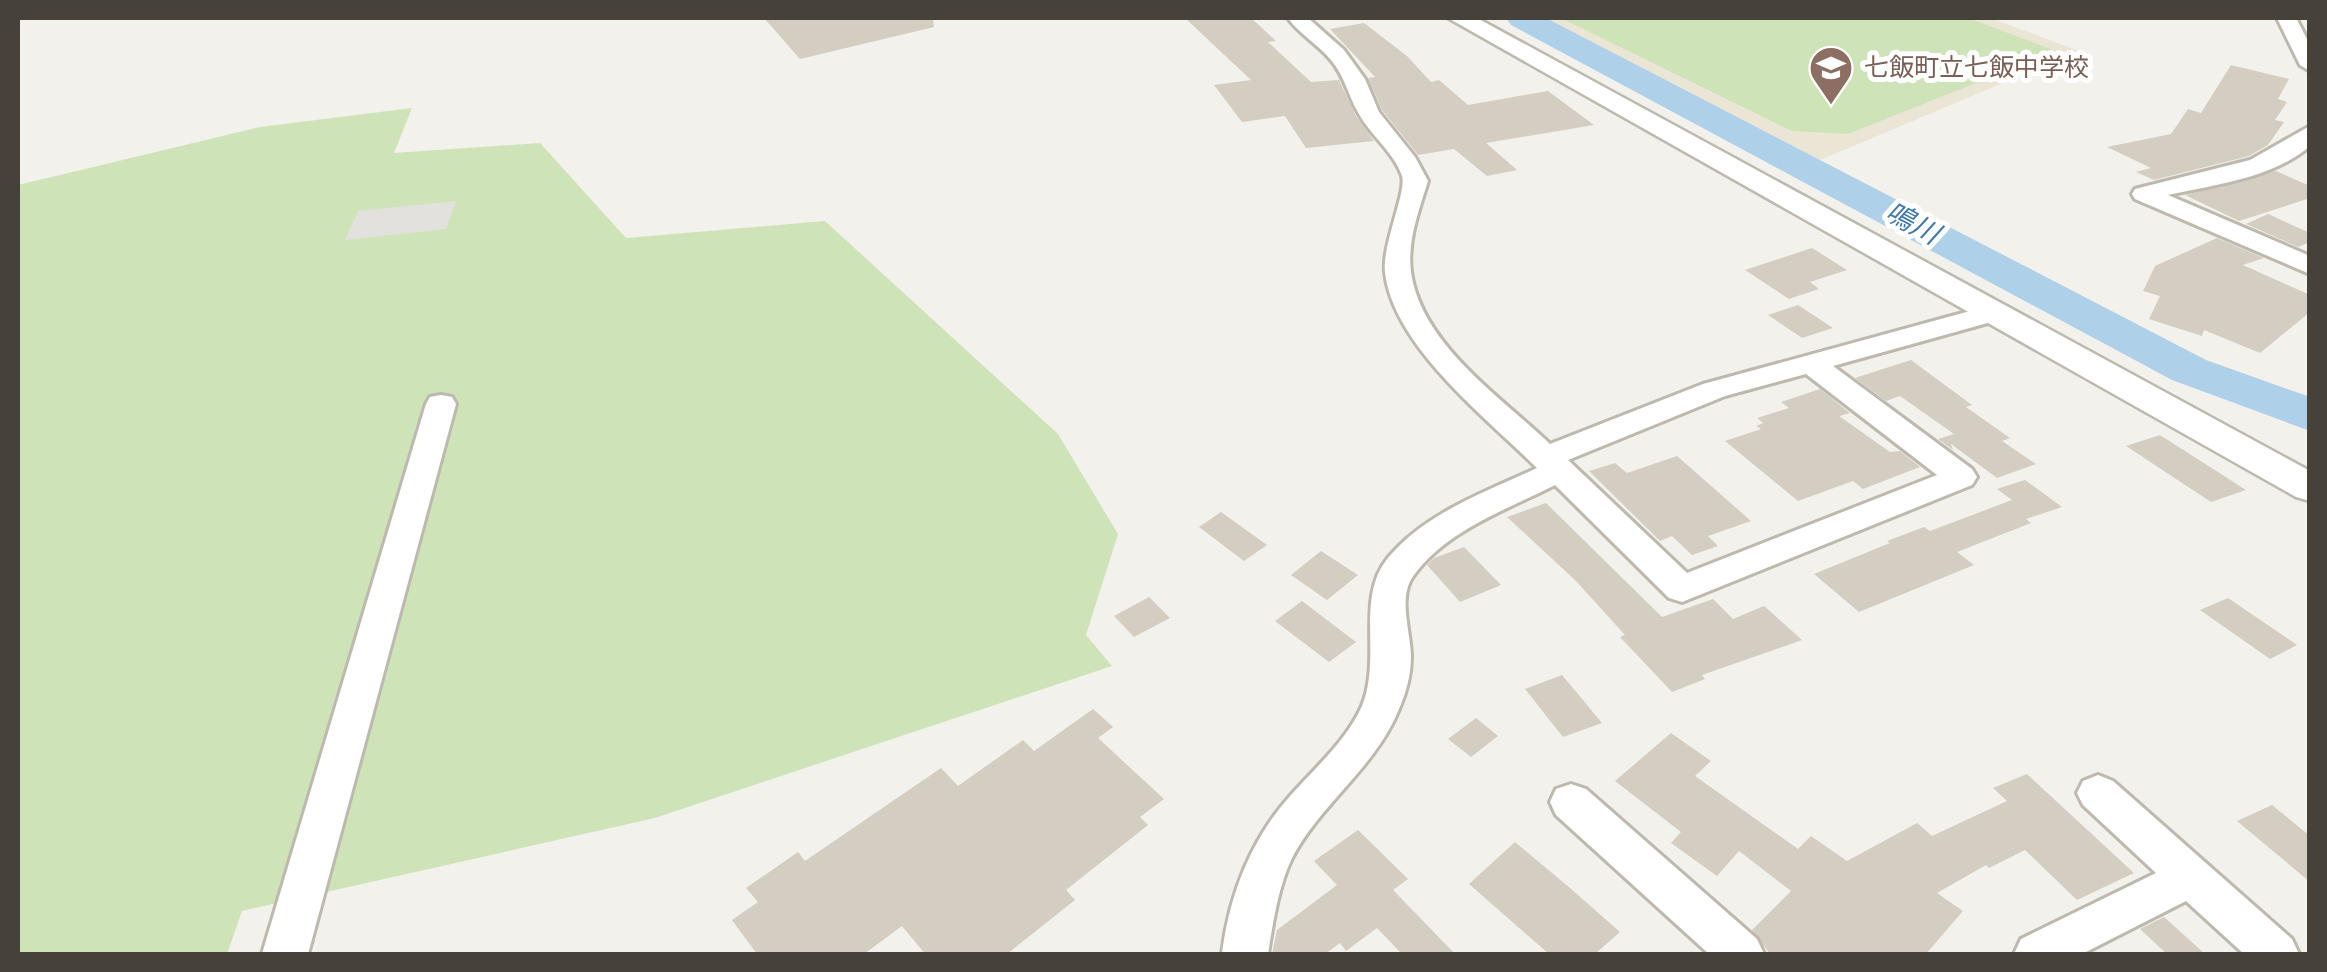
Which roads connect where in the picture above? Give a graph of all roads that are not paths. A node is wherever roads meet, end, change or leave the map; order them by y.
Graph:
1 (1297, 18) edge
2 (1460, 18) edge
3 (2286, 18) edge
4 (2309, 60) edge
5 (2310, 133) edge
6 (2310, 266) edge
7 (1992, 313) junction
8 (1809, 362) junction
9 (441, 404) dead end
10 (1552, 464) junction
11 (2310, 488) edge
12 (2098, 794) dead end
13 (1570, 802) dead end
14 (2191, 877) junction
15 (285, 954) edge
16 (1244, 954) edge
17 (1741, 954) edge
18 (2037, 954) edge
19 (2276, 954) edge

1 - 10 street
2 - 7 street
3 - 4 street
5 - 6 street
7 - 8 street
7 - 11 street
8 - 10 street
8 - 10 street
9 - 15 street
10 - 16 street
12 - 14 street
13 - 17 street
14 - 18 street
14 - 19 street

